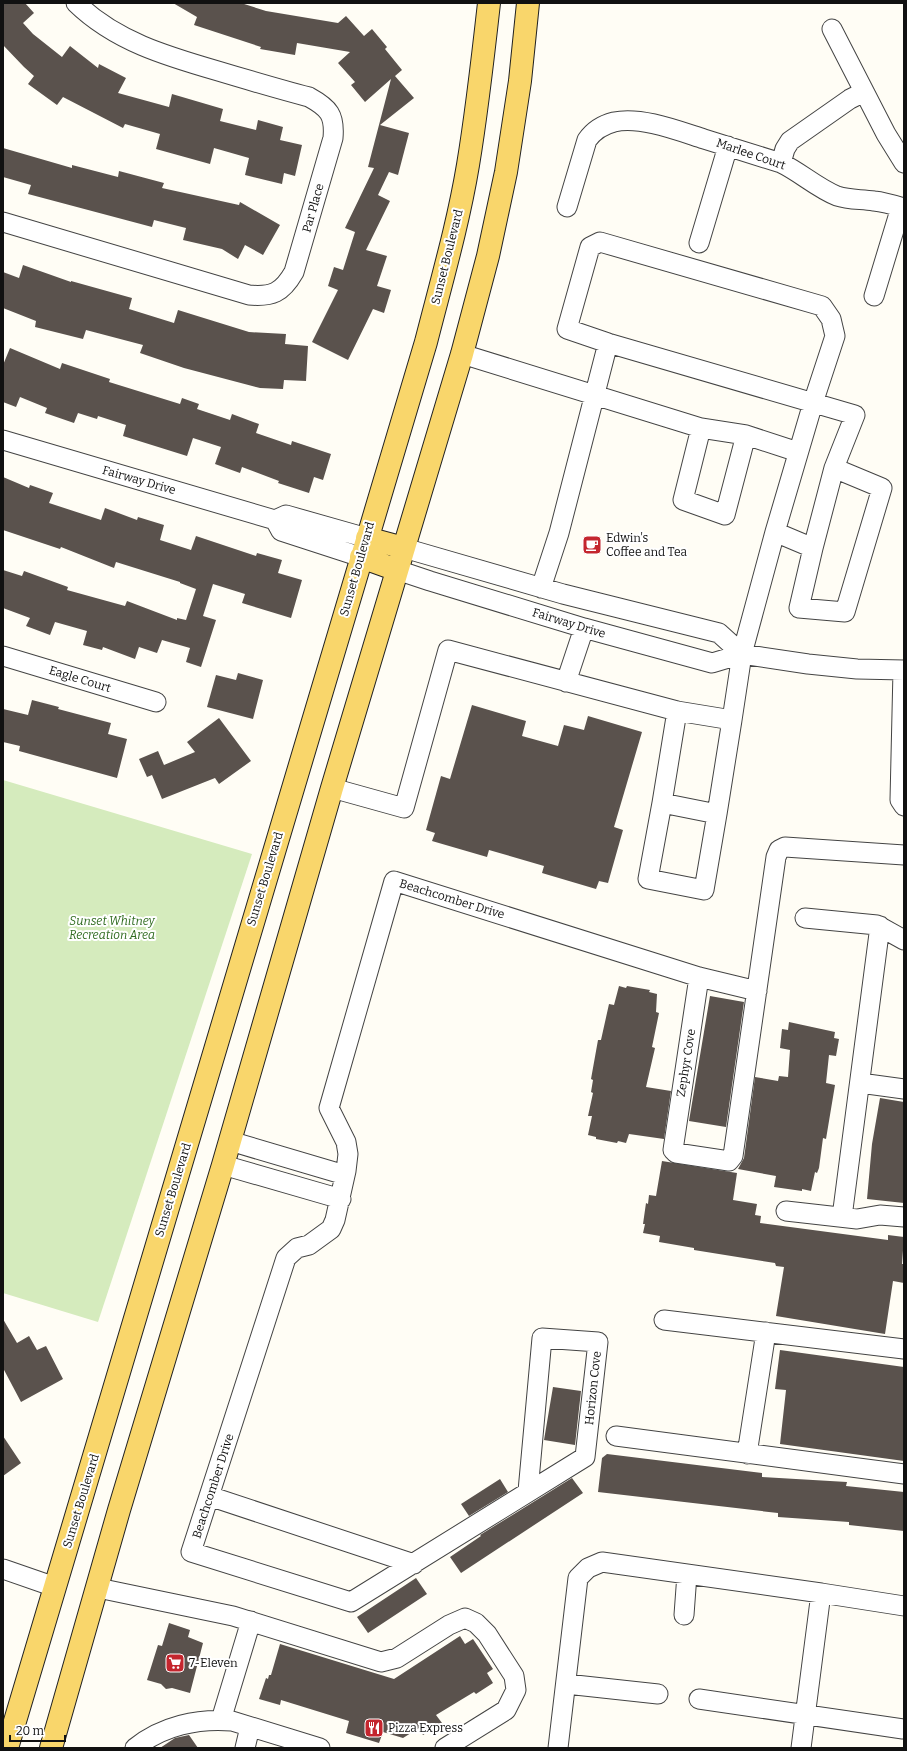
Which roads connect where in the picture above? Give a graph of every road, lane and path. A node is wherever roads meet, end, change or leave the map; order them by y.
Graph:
1 (76, 3) edge
2 (489, 3) edge
3 (528, 3) edge
4 (832, 28) dead end
5 (864, 92) junction
6 (728, 146) junction
7 (781, 163) junction
8 (904, 163) edge
9 (567, 206) dead end
10 (902, 208) edge
11 (3, 222) edge
12 (699, 243) dead end
13 (874, 296) dead end
14 (608, 343) junction
15 (462, 354) junction
16 (595, 394) junction
17 (813, 403) junction
18 (701, 428) junction
19 (746, 435) junction
20 (3, 440) edge
21 (798, 452) junction
22 (834, 468) junction
23 (775, 532) junction
24 (364, 547) junction
25 (404, 548) junction
26 (813, 548) junction
27 (398, 570) junction
28 (542, 588) junction
29 (584, 628) junction
30 (742, 654) junction
31 (3, 656) edge
32 (903, 670) edge
33 (566, 682) junction
34 (156, 702) dead end
35 (677, 711) junction
36 (732, 720) junction
37 (903, 739) edge
38 (332, 788) junction
39 (662, 804) junction
40 (904, 806) edge
41 (717, 814) junction
42 (904, 855) edge
43 (805, 918) dead end
44 (880, 926) junction
45 (904, 940) edge
46 (699, 977) junction
47 (757, 991) junction
48 (860, 1083) junction
49 (904, 1089) edge
50 (230, 1141) junction
51 (223, 1165) junction
52 (345, 1175) junction
53 (341, 1199) junction
54 (786, 1211) dead end
55 (842, 1217) junction
56 (904, 1217) edge
57 (664, 1320) dead end
58 (766, 1332) junction
59 (904, 1349) edge
60 (616, 1436) dead end
61 (747, 1454) junction
62 (904, 1474) edge
63 (528, 1491) junction
64 (209, 1496) junction
65 (414, 1564) junction
66 (3, 1570) edge
67 (687, 1574) junction
68 (55, 1588) junction
69 (98, 1588) junction
70 (821, 1593) junction
71 (904, 1606) edge
72 (684, 1615) dead end
73 (251, 1621) junction
74 (566, 1684) junction
75 (658, 1694) dead end
76 (699, 1699) dead end
77 (806, 1714) junction
78 (221, 1720) junction
79 (250, 1727) junction
80 (903, 1729) edge
81 (453, 1746) edge
82 (7, 1748) edge
83 (51, 1748) edge
84 (135, 1748) edge
85 (245, 1748) edge
86 (320, 1748) edge
87 (558, 1748) edge
88 (801, 1748) edge

1 - 11 street, Par Place
2 - 24 main road, Sunset Boulevard
3 - 15 main road
4 - 5 street
5 - 7 street
5 - 8 street
6 - 7 street, Marlee Court
6 - 9 street, Marlee Court
6 - 12 street
7 - 10 street, Marlee Court
10 - 13 street
14 - 16 street
14 - 17 street
14 - 17 street
15 - 16 street
15 - 25 main road
16 - 18 street
16 - 28 street
17 - 21 street
17 - 22 street
18 - 19 street
18 - 19 street
19 - 21 street
20 - 24 street, Fairway Drive
21 - 23 street
22 - 26 street
22 - 26 street
23 - 26 street
23 - 30 street
24 - 25 main road
24 - 27 main road
24 - 68 main road, Sunset Boulevard
25 - 27 main road
25 - 28 street, Fairway Drive
27 - 29 street, Fairway Drive
27 - 38 main road
28 - 30 street, Fairway Drive
29 - 30 street, Fairway Drive
29 - 33 street
30 - 32 street, Fairway Drive
30 - 36 street
31 - 34 street, Eagle Court
32 - 37 street
33 - 35 street
33 - 38 street
35 - 36 street
35 - 39 street
36 - 41 street
37 - 40 street
38 - 50 main road
39 - 41 street
39 - 41 street
42 - 47 street
43 - 44 street
44 - 45 street
44 - 48 street
46 - 47 street, Beachcomber Drive
46 - 47 street, Zephyr Cove
46 - 52 street, Beachcomber Drive
48 - 49 street
48 - 55 street
50 - 51 main road
50 - 52 street
51 - 53 street
51 - 69 main road
52 - 53 street, Beachcomber Drive
53 - 64 street, Beachcomber Drive
54 - 55 street
55 - 56 street
57 - 58 street
58 - 59 street
58 - 61 street
60 - 61 street
61 - 62 street
63 - 63 street, Horizon Cove
63 - 65 street, Beachcomber Drive
64 - 65 street
64 - 65 street, Beachcomber Drive
66 - 68 street
67 - 70 street
67 - 72 street
67 - 74 street
68 - 82 main road, Sunset Boulevard
69 - 73 street
69 - 83 main road
70 - 71 street
70 - 77 street
73 - 78 street
73 - 81 street
74 - 75 street
74 - 87 street
76 - 77 street
77 - 80 street
77 - 88 street
78 - 79 street
78 - 84 street
79 - 85 street
79 - 86 street

